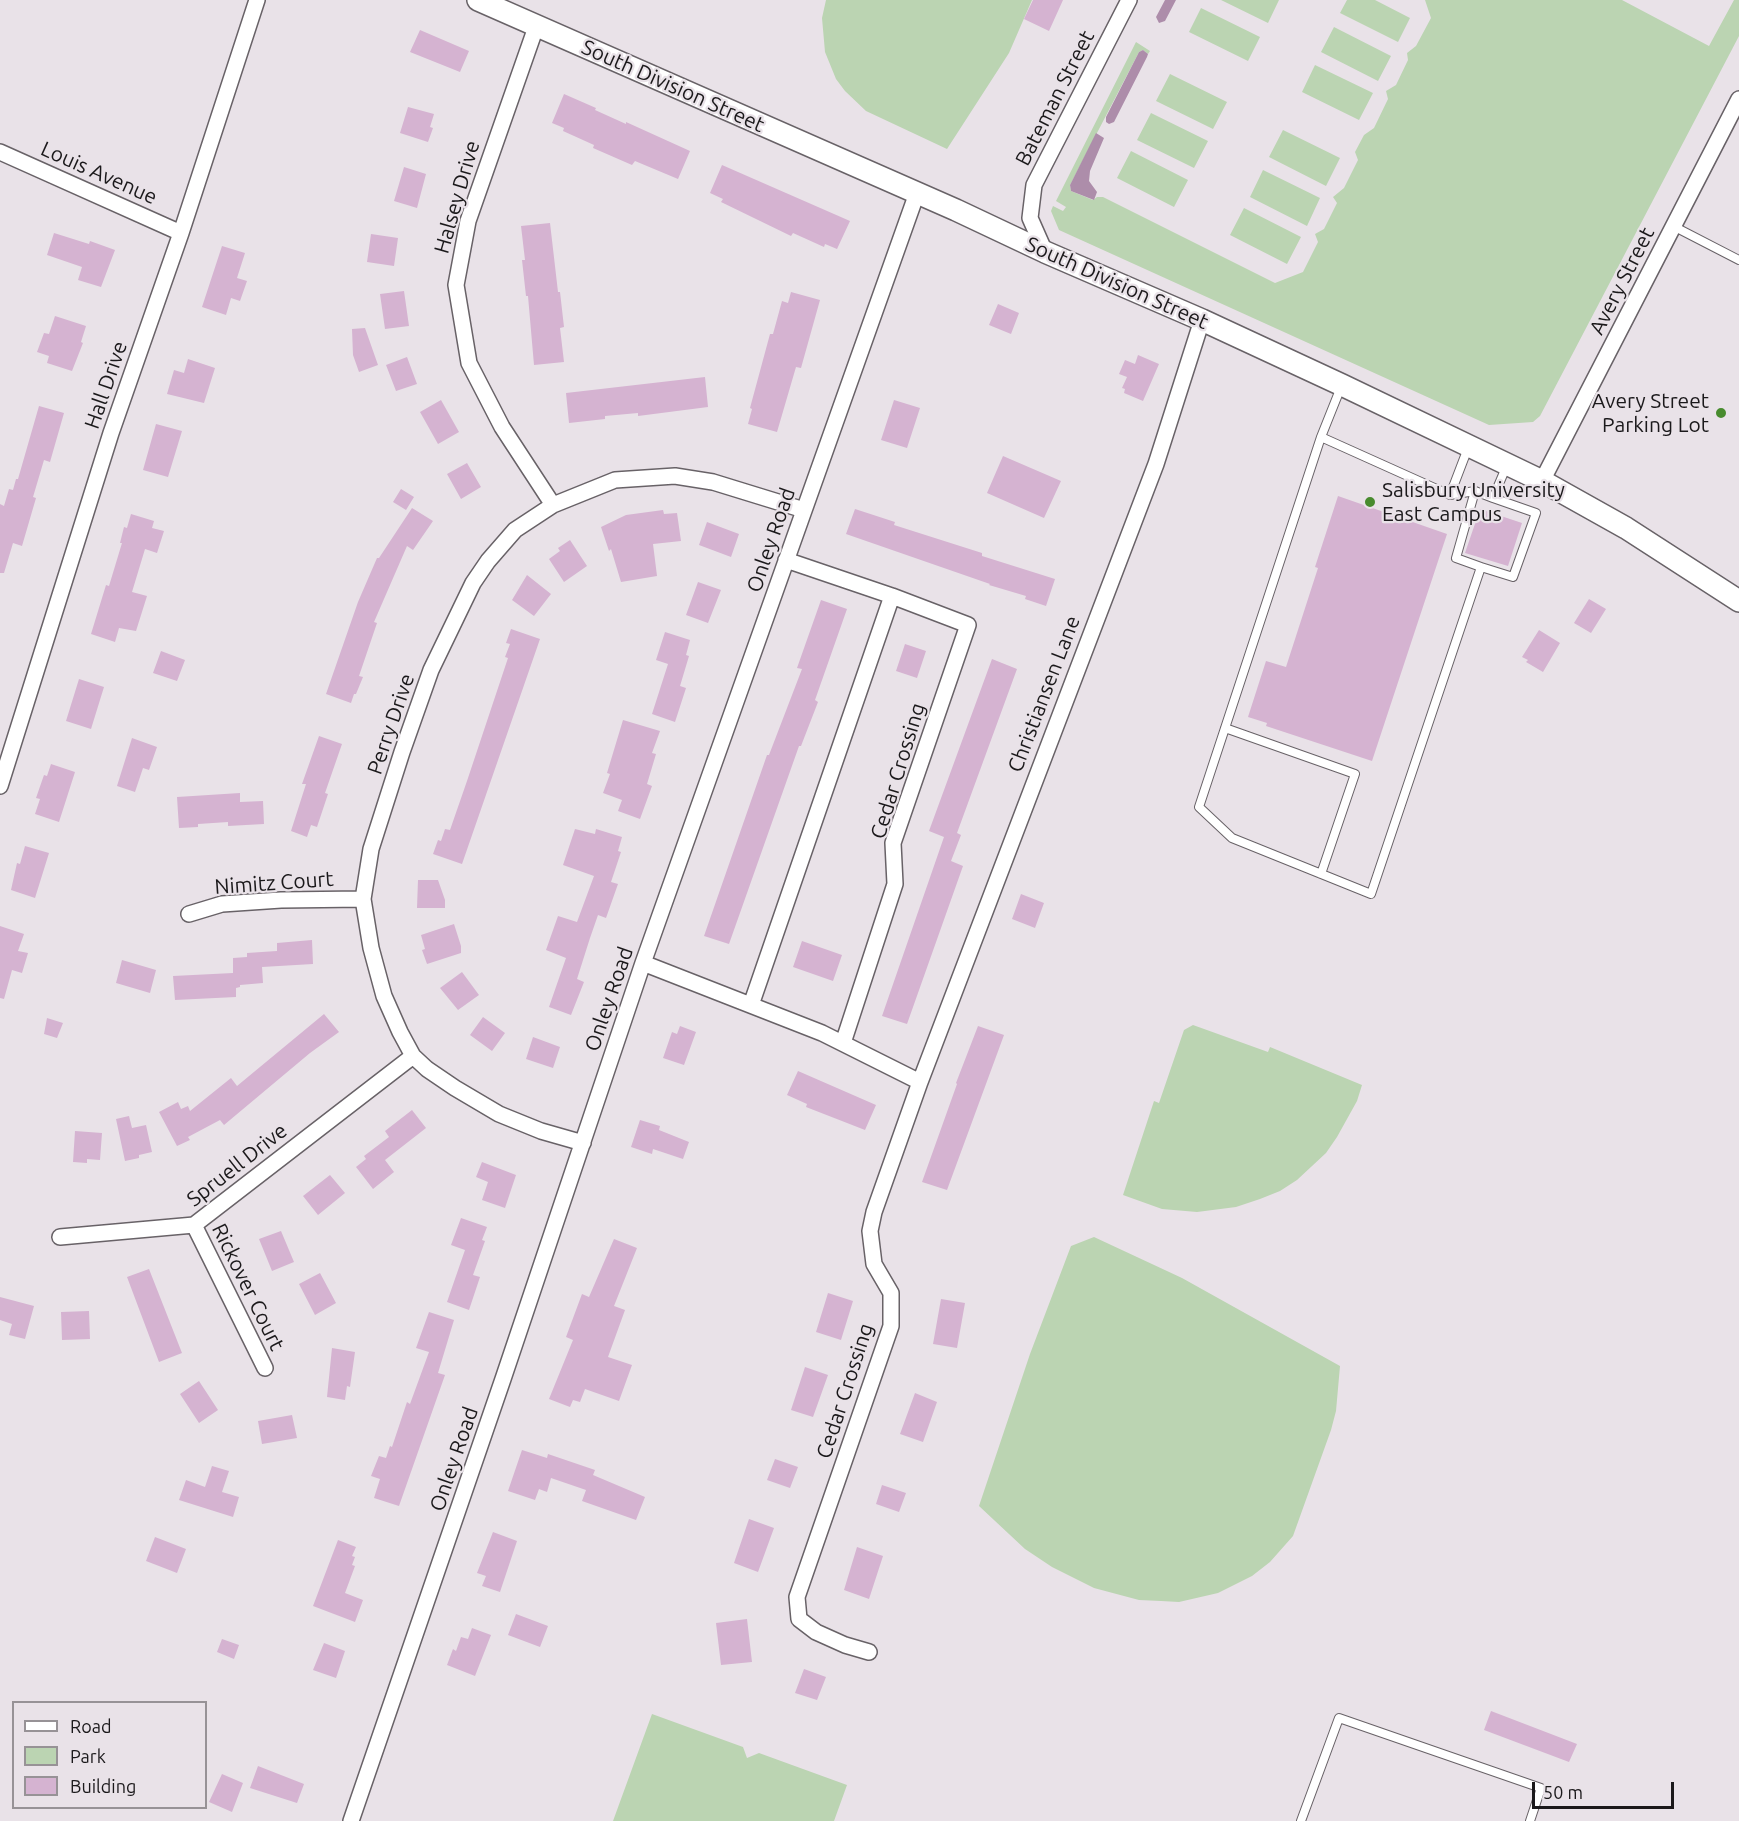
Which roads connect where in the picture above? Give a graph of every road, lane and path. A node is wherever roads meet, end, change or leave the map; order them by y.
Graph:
1 (257, 0) edge
2 (478, 0) edge
3 (1129, 0) edge
4 (536, 27) junction
5 (1739, 99) edge
6 (0, 152) edge
7 (916, 193) junction
8 (1673, 226) junction
9 (181, 233) junction
10 (1045, 252) junction
11 (1739, 260) edge
12 (1202, 320) junction
13 (1342, 385) junction
14 (1322, 437) junction
15 (1469, 447) junction
16 (1507, 465) junction
17 (1542, 482) junction
18 (1475, 491) junction
19 (1450, 495) junction
20 (1493, 498) junction
21 (553, 505) junction
22 (804, 510) junction
23 (786, 560) junction
24 (1481, 567) junction
25 (892, 596) junction
26 (1739, 602) edge
27 (1225, 728) junction
28 (0, 786) edge
29 (1321, 874) junction
30 (363, 899) junction
31 (189, 914) dead end
32 (643, 963) junction
33 (751, 1005) junction
34 (843, 1043) junction
35 (413, 1056) junction
36 (920, 1082) junction
37 (583, 1143) junction
38 (194, 1225) junction
39 (60, 1237) dead end
40 (265, 1368) dead end
41 (869, 1653) dead end
42 (351, 1821) edge
43 (1301, 1821) edge
44 (1530, 1821) edge

1 - 9 street, Hall Drive
2 - 4 street, South Division Street
3 - 10 street, Bateman Street
4 - 7 street, South Division Street
4 - 21 street, Halsey Drive
5 - 8 street, Avery Street
6 - 9 street, Louis Avenue
7 - 10 street, South Division Street
7 - 22 street, Onley Road
8 - 11 lane
8 - 17 street, Avery Street
9 - 28 street, Hall Drive
10 - 12 street, South Division Street
12 - 13 street, South Division Street
12 - 36 street, Christiansen Lane
13 - 14 lane
13 - 15 street, South Division Street
14 - 19 lane
14 - 27 lane
15 - 16 street, South Division Street
15 - 19 lane
16 - 17 street, South Division Street
16 - 20 lane
17 - 26 street, South Division Street
18 - 19 lane
18 - 20 lane
18 - 24 lane
20 - 24 lane
21 - 22 street, Perry Drive
21 - 30 street, Perry Drive
22 - 23 street, Onley Road
23 - 25 street, Cedar Crossing
23 - 32 street, Onley Road
24 - 29 lane
25 - 33 street
25 - 34 street, Cedar Crossing
27 - 29 lane
27 - 29 lane
30 - 31 street, Nimitz Court
30 - 35 street, Perry Drive
32 - 33 street
32 - 37 street, Onley Road
33 - 34 street
34 - 36 street
35 - 37 street, Perry Drive
35 - 38 street, Spruell Drive
36 - 41 street, Cedar Crossing
37 - 42 street, Onley Road
38 - 39 street, Spruell Drive
38 - 40 street, Rickover Court
43 - 44 lane

